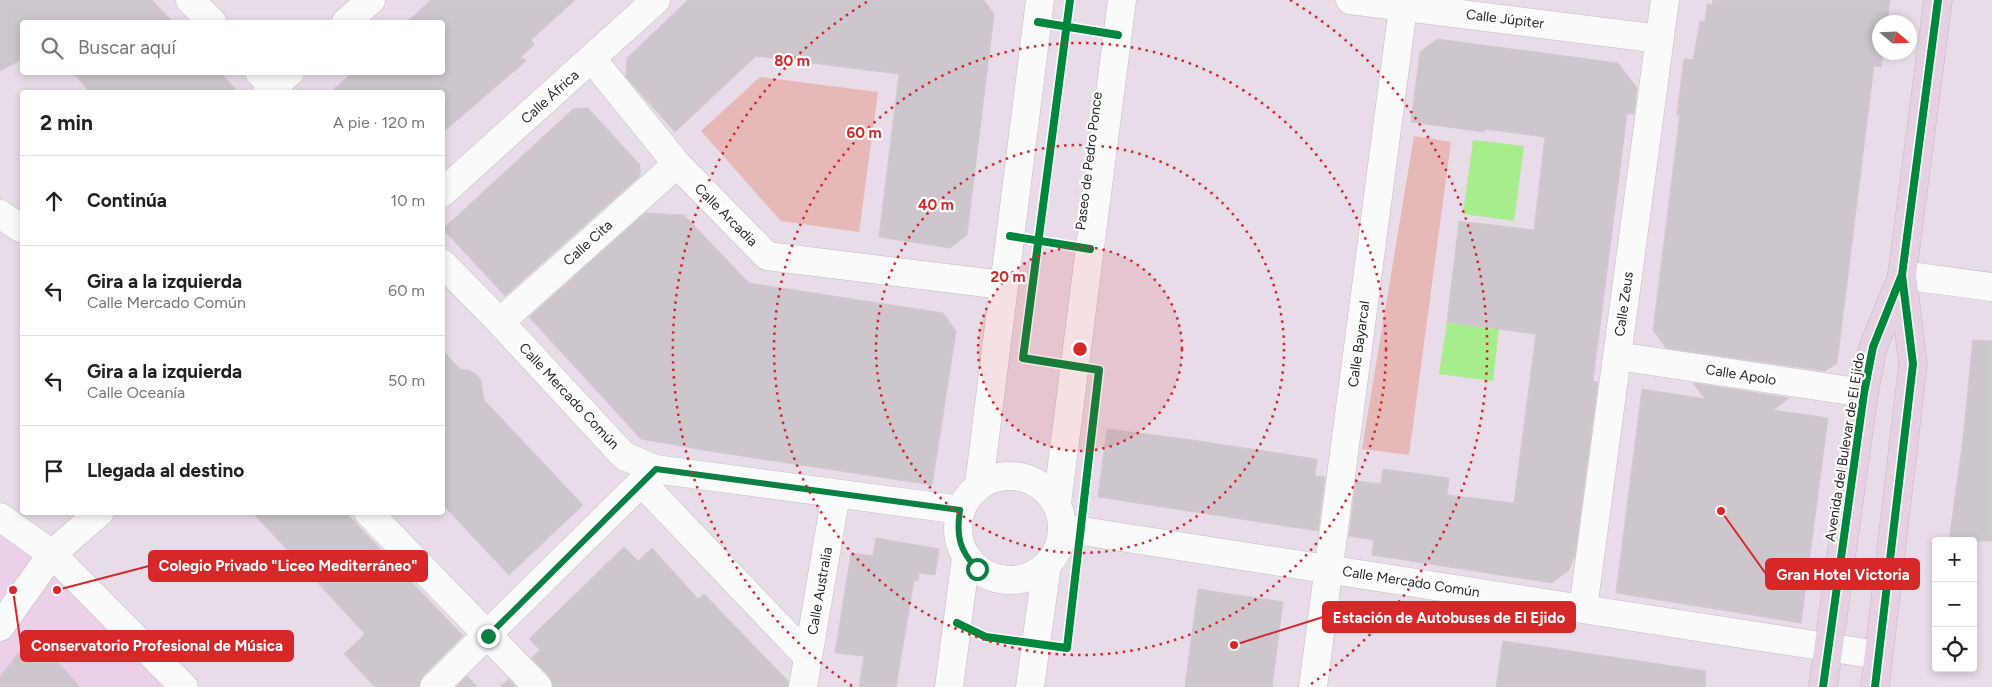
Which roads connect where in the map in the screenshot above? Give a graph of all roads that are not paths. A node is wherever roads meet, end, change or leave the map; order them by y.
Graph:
1 (190, 0) edge
2 (371, 0) edge
3 (656, 0) edge
4 (1040, 0) edge
5 (1122, 0) edge
6 (1350, 0) edge
7 (1665, 0) edge
8 (1938, 0) edge
9 (1404, 3) edge
10 (210, 20) edge
11 (348, 20) edge
12 (1660, 39) junction
13 (592, 59) junction
14 (677, 164) junction
15 (445, 190) edge
16 (0, 214) edge
17 (20, 229) edge
18 (445, 266) edge
19 (1902, 275) junction
20 (1003, 284) junction
21 (1992, 287) edge
22 (500, 322) junction
23 (1617, 356) junction
24 (1864, 393) junction
25 (649, 476) junction
26 (979, 485) junction
27 (836, 494) junction
28 (960, 510) junction
29 (97, 515) edge
30 (371, 515) edge
31 (1060, 515) junction
32 (0, 518) edge
33 (52, 554) junction
34 (966, 557) junction
35 (1048, 565) junction
36 (1329, 569) junction
37 (1583, 609) junction
38 (0, 627) edge
39 (488, 636) junction
40 (1829, 647) junction
41 (1878, 655) junction
42 (808, 657) junction
43 (184, 687) edge
44 (434, 687) edge
45 (538, 687) edge
46 (803, 687) edge
47 (949, 687) edge
48 (1030, 687) edge
49 (1313, 687) edge
50 (1823, 687) edge
51 (1875, 687) edge

1 - 10 street
2 - 11 street
3 - 13 street, Calle África
4 - 20 street
5 - 31 street, Paseo de Pedro Ponce
6 - 9 street, Calle Júpiter
7 - 12 street, Calle Zeus
8 - 19 main road, Avenida del Bulevar de El Ejido
9 - 12 street, Calle Júpiter
9 - 36 street, Calle Bayarcal
12 - 23 street, Calle Zeus
13 - 14 street, Calle Arcadia
13 - 15 street, Calle África
14 - 20 street, Calle Arcadia
14 - 22 street, Calle Cita
16 - 17 street
18 - 22 street, Calle Mercado Común
19 - 21 street
19 - 24 main road, Avenida del Bulevar de El Ejido
19 - 41 main road, Avenida del Bulevar de El Ejido
20 - 26 street
22 - 25 street, Calle Mercado Común
23 - 24 street, Calle Apolo
23 - 37 street, Calle Zeus
24 - 40 main road, Avenida del Bulevar de El Ejido
25 - 27 street, Calle Mercado Común
25 - 39 street
25 - 42 street, Calle Mercado Común
26 - 28 street
26 - 31 street
27 - 28 street, Calle Mercado Común
27 - 42 street, Calle Australia
28 - 34 street
29 - 33 street
30 - 39 street
31 - 35 street
31 - 36 street, Calle Mercado Común
32 - 33 street
33 - 38 street
33 - 43 street
34 - 35 street
34 - 47 street
35 - 48 street
36 - 37 street, Calle Mercado Común
36 - 49 street, Calle Bayarcal
37 - 40 street, Calle Mercado Común
39 - 44 street
39 - 45 street
40 - 41 street, Calle Mercado Común
40 - 50 main road, Avenida del Bulevar de El Ejido
41 - 51 main road, Avenida del Bulevar de El Ejido
42 - 46 street, Calle Australia

